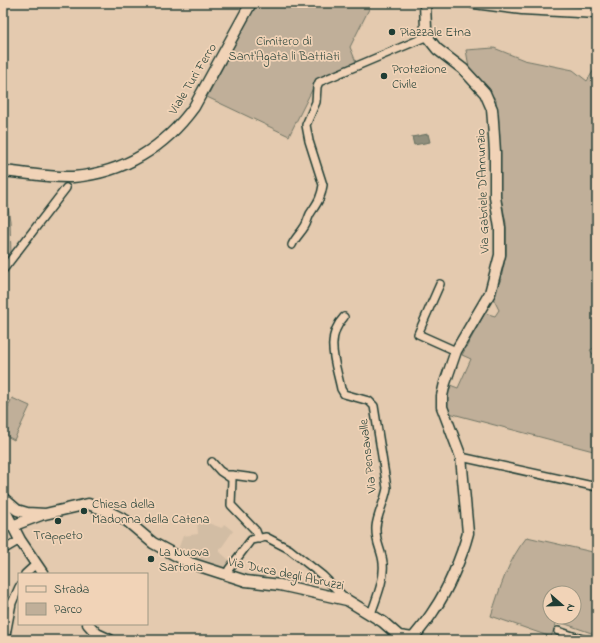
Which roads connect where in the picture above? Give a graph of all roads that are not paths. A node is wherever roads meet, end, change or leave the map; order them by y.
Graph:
1 (251, 3) edge
2 (426, 3) edge
3 (474, 3) edge
4 (597, 13) edge
5 (428, 36) junction
6 (3, 171) edge
7 (66, 188) dead end
8 (292, 245) dead end
9 (3, 270) edge
10 (440, 284) dead end
11 (344, 316) dead end
12 (456, 351) junction
13 (460, 457) junction
14 (212, 462) dead end
15 (228, 475) junction
16 (254, 478) dead end
17 (597, 487) edge
18 (3, 498) edge
19 (3, 507) edge
20 (45, 514) junction
21 (12, 526) junction
22 (259, 539) junction
23 (20, 540) junction
24 (3, 550) edge
25 (36, 564) junction
26 (26, 573) edge
27 (42, 573) edge
28 (226, 575) junction
29 (18, 589) edge
30 (347, 600) junction
31 (371, 614) junction
32 (89, 625) edge
33 (558, 631) dead end
34 (398, 638) edge
35 (411, 639) edge
36 (5, 640) edge
37 (107, 640) edge
38 (585, 640) edge

1 - 6 main road, Viale Turi Ferro
2 - 5 main road, Via Gabriele D'Annunzio
3 - 4 main road
5 - 8 street
5 - 12 main road, Via Gabriele D'Annunzio
7 - 9 street
10 - 12 street
11 - 31 street, Via Pensavalle
12 - 13 main road, Via Gabriele D'Annunzio
13 - 17 street
13 - 35 main road, Via Gabriele D'Annunzio
14 - 15 street
15 - 16 street
15 - 22 street
18 - 20 main road, Via Duca degli Abruzzi
19 - 21 main road
20 - 21 main road
20 - 28 main road, Via Duca degli Abruzzi
21 - 23 main road
22 - 28 street
22 - 30 street
23 - 24 street
23 - 25 main road
25 - 26 street
25 - 27 main road
28 - 30 main road, Via Duca degli Abruzzi
29 - 36 street
30 - 31 main road, Via Duca degli Abruzzi
31 - 34 main road, Via Duca degli Abruzzi
32 - 37 main road
33 - 38 street
34 - 35 main road

